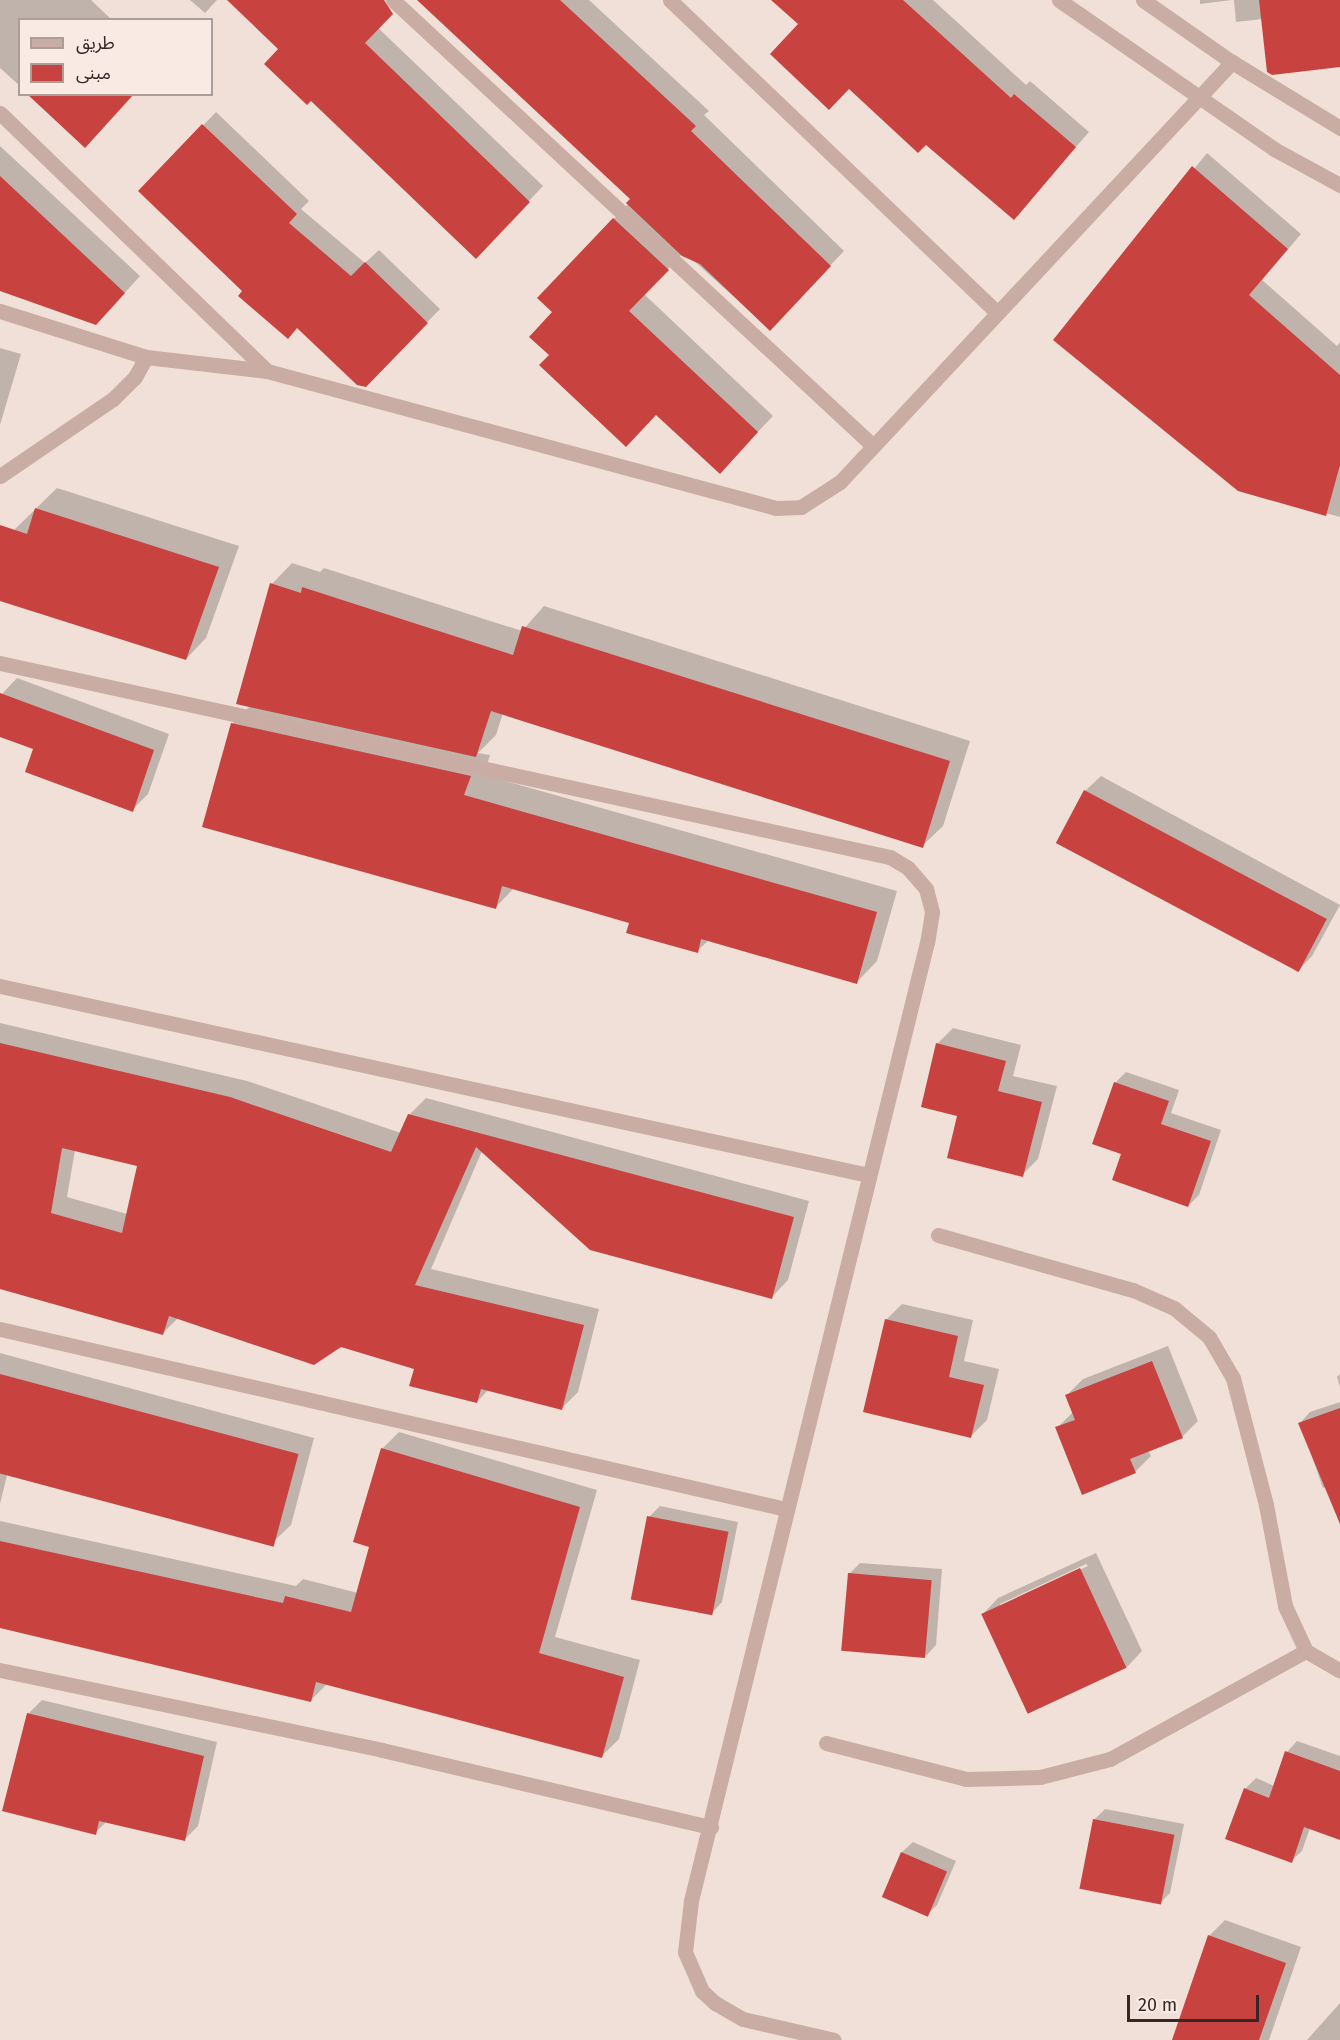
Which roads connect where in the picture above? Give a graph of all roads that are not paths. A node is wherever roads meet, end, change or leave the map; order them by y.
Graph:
1 (393, 0) edge
2 (670, 0) edge
3 (1059, 0) edge
4 (1143, 0) edge
5 (1232, 62) junction
6 (1198, 98) junction
7 (0, 113) edge
8 (1336, 124) edge
9 (1340, 185) edge
10 (0, 311) edge
11 (997, 312) junction
12 (146, 357) junction
13 (267, 371) junction
14 (872, 445) junction
15 (0, 476) edge
16 (0, 663) edge
17 (0, 986) edge
18 (868, 1176) junction
19 (938, 1235) dead end
20 (0, 1329) edge
21 (786, 1509) junction
22 (1306, 1651) junction
23 (0, 1670) edge
24 (1340, 1671) edge
25 (826, 1743) dead end
26 (711, 1827) junction
27 (834, 2040) edge

1 - 14 street
2 - 11 street
3 - 6 street
4 - 5 street
5 - 6 street
5 - 8 street
6 - 9 street
6 - 11 street
7 - 13 street
10 - 12 street
11 - 14 street
12 - 13 street
12 - 15 street
13 - 14 street
16 - 18 street
17 - 18 street
18 - 21 street
19 - 22 street
20 - 21 street
21 - 26 street
22 - 24 street
22 - 25 street
23 - 26 street
26 - 27 street

